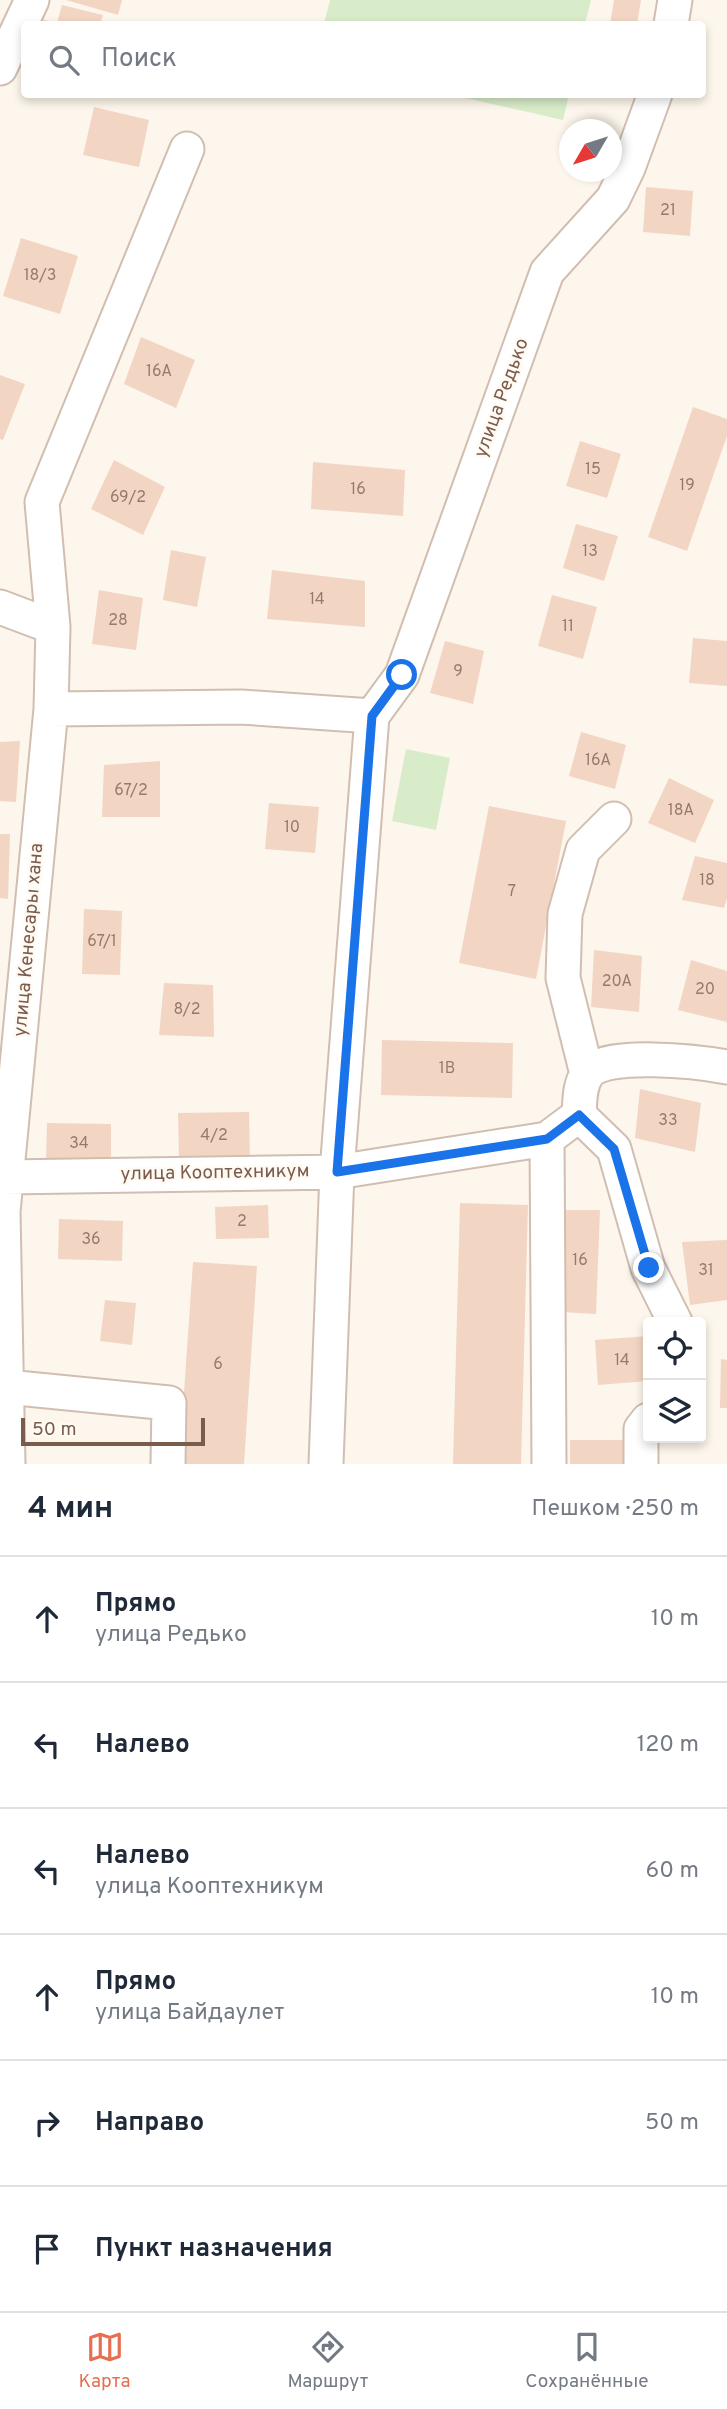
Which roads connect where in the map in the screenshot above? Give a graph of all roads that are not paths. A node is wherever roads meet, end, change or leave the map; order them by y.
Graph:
1 (32, 0) edge
2 (675, 0) edge
3 (22, 21) edge
4 (672, 21) edge
5 (21, 23) edge
6 (0, 68) edge
7 (654, 98) edge
8 (187, 149) dead end
9 (0, 607) edge
10 (53, 626) junction
11 (51, 709) junction
12 (372, 716) junction
13 (614, 819) dead end
14 (727, 1068) edge
15 (587, 1073) junction
16 (579, 1115) junction
17 (547, 1139) junction
18 (337, 1172) junction
19 (6, 1177) junction
20 (3, 1266) edge
21 (674, 1317) edge
22 (7, 1387) junction
23 (643, 1426) edge
24 (8, 1464) edge
25 (168, 1464) edge
26 (326, 1464) edge
27 (549, 1464) edge
28 (641, 1464) edge

1 - 3 street
2 - 4 street
5 - 6 street
7 - 12 street, улица Редько
8 - 10 street, улица Кенесары хана
9 - 10 street
10 - 11 street, улица Кенесары хана
11 - 12 street
11 - 19 street, улица Кенесары хана
12 - 18 street
13 - 15 street
14 - 15 street
15 - 16 street
16 - 17 street
16 - 21 street
17 - 18 street, улица Кооптехникум
17 - 27 street
18 - 19 street, улица Кооптехникум
18 - 26 street
19 - 20 street, улица Кенесары хана
20 - 22 street, улица Кенесары хана
22 - 24 street, улица Кенесары хана
22 - 25 street
23 - 28 street

